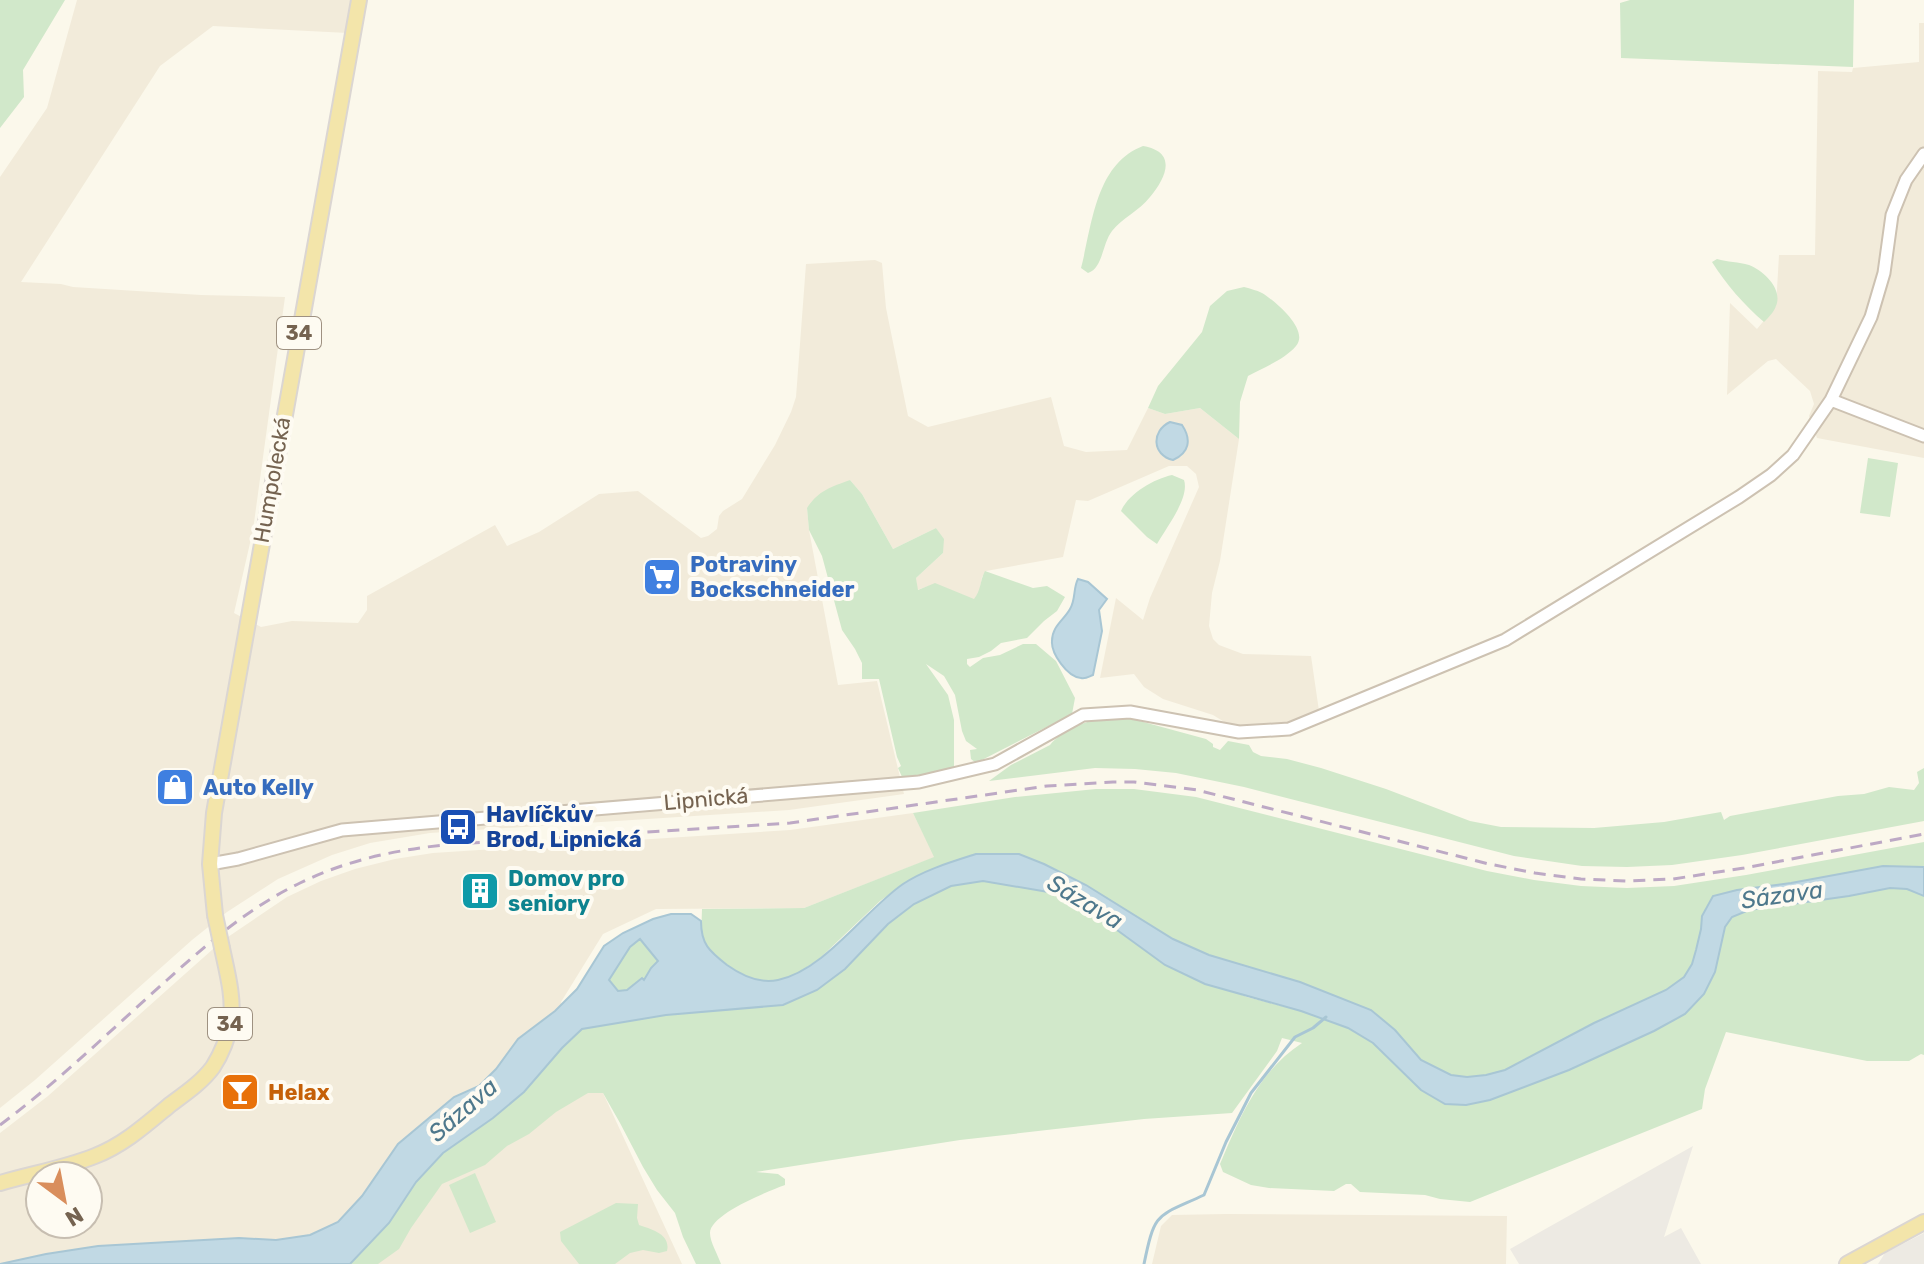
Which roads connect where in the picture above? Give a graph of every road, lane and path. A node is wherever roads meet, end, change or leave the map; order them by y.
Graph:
1 (359, 0) edge
2 (1924, 154) edge
3 (1831, 400) junction
4 (1924, 436) edge
5 (210, 864) junction
6 (0, 1183) edge
7 (1924, 1222) edge
8 (1847, 1264) edge

1 - 5 main road, Humpolecká / 34
2 - 3 street, Lipnická
3 - 4 street
3 - 5 street, Lipnická
5 - 6 main road, Humpolecká / 34, bridge
7 - 8 main road

